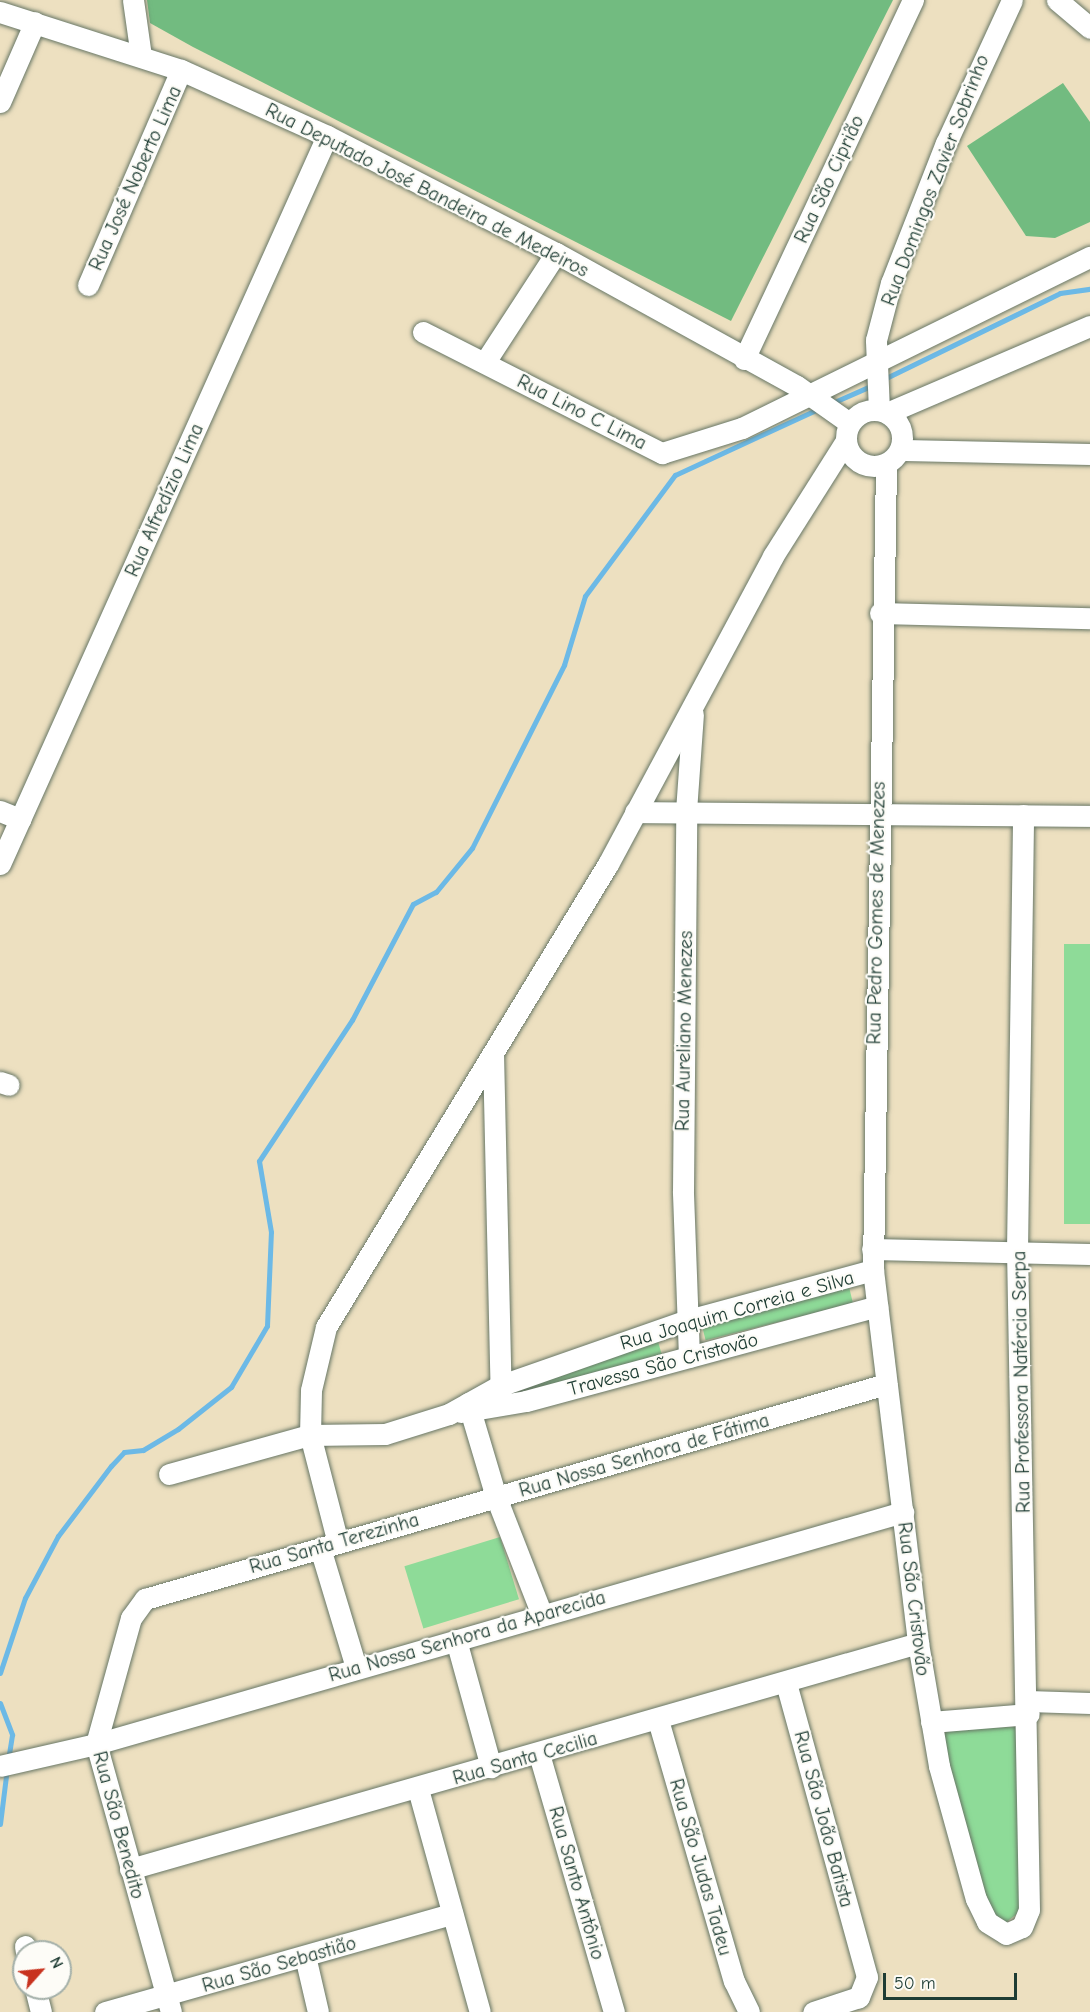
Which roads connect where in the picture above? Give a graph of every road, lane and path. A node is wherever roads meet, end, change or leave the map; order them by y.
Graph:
1 (133, 0) edge
2 (913, 0) edge
3 (1012, 0) edge
4 (1057, 0) edge
5 (0, 12) edge
6 (35, 22) junction
7 (1090, 28) edge
8 (141, 56) junction
9 (181, 70) junction
10 (0, 102) edge
11 (327, 136) junction
12 (556, 253) junction
13 (1090, 257) edge
14 (88, 285) dead end
15 (1090, 326) edge
16 (423, 332) dead end
17 (744, 359) junction
18 (485, 362) junction
19 (879, 391) junction
20 (832, 415) junction
21 (904, 450) junction
22 (1090, 454) edge
23 (879, 466) junction
24 (880, 612) junction
25 (1090, 618) edge
26 (694, 705) junction
27 (0, 811) edge
28 (686, 811) junction
29 (635, 812) junction
30 (878, 813) junction
31 (1023, 815) junction
32 (1090, 816) edge
33 (20, 819) junction
34 (0, 864) edge
35 (493, 1052) junction
36 (1017, 1251) junction
37 (1090, 1254) edge
38 (873, 1260) junction
39 (877, 1306) junction
40 (685, 1321) junction
41 (689, 1357) junction
42 (886, 1384) junction
43 (500, 1397) junction
44 (469, 1407) junction
45 (310, 1436) junction
46 (169, 1474) dead end
47 (496, 1497) junction
48 (903, 1512) junction
49 (329, 1545) junction
50 (171, 1589) joint
51 (542, 1615) junction
52 (456, 1640) junction
53 (918, 1644) junction
54 (356, 1667) junction
55 (786, 1683) junction
56 (1090, 1703) edge
57 (1029, 1707) junction
58 (658, 1720) junction
59 (931, 1722) junction
60 (96, 1744) junction
61 (539, 1754) junction
62 (0, 1766) edge
63 (491, 1767) junction
64 (418, 1789) junction
65 (130, 1869) junction
66 (452, 1914) junction
67 (1003, 1933) joint
68 (305, 1956) junction
69 (168, 2004) edge
70 (105, 2012) edge
71 (318, 2012) edge
72 (480, 2012) edge
73 (614, 2012) edge
74 (749, 2012) edge
75 (813, 2012) edge

1 - 8 street
2 - 17 street, Rua São Ciprião
3 - 19 street, Rua Domingos Zavier Sobrinho
4 - 7 street
5 - 6 street, Rua Deputado José Bandeira de Medeiros
6 - 8 street, Rua Deputado José Bandeira de Medeiros
6 - 10 street
8 - 9 street, Rua Deputado José Bandeira de Medeiros
9 - 11 street, Rua Deputado José Bandeira de Medeiros
9 - 14 street, Rua José Noberto Lima
11 - 12 street, Rua Deputado José Bandeira de Medeiros
11 - 33 street, Rua Alfredízio Lima
12 - 17 street, Rua Deputado José Bandeira de Medeiros
12 - 18 street
13 - 19 street
15 - 19 street
16 - 18 street, Rua Lino C Lima
17 - 20 street, Rua Deputado José Bandeira de Medeiros
18 - 20 street, Rua Lino C Lima
19 - 20 street
19 - 20 street
19 - 21 street
20 - 23 street
20 - 26 street
21 - 22 street
21 - 23 street
23 - 24 street, Rua Pedro Gomes de Menezes
24 - 25 street
24 - 30 street, Rua Pedro Gomes de Menezes
26 - 28 street, Rua Aureliano Menezes
26 - 29 street
27 - 33 street
28 - 29 street
28 - 30 street
28 - 40 street, Rua Aureliano Menezes
29 - 35 street
30 - 31 street
30 - 38 street, Rua Pedro Gomes de Menezes
31 - 32 street
31 - 36 street, Rua Professora Natércia Serpa
33 - 34 street, Rua Alfredízio Lima
35 - 43 street
35 - 45 street
36 - 37 street, Rua Joaquim Correia e Silva
36 - 38 street, Rua Joaquim Correia e Silva
36 - 57 street, Rua Professora Natércia Serpa
38 - 39 street, Rua São Cristovão
38 - 40 street, Rua Joaquim Correia e Silva
39 - 41 street, Travessa São Cristovão
39 - 42 street, Rua São Cristovão
40 - 41 street, Rua Aureliano Menezes
40 - 43 street, Rua Joaquim Correia e Silva
41 - 43 street, Travessa São Cristovão
42 - 47 street, Rua Nossa Senhora de Fátima
42 - 48 street, Rua São Cristovão
43 - 44 street, Travessa São Cristovão
44 - 45 street, Travessa São Cristovão
44 - 47 street, Rua Nossa Senhora de Fátima
45 - 46 street, Travessa São Cristovão
45 - 49 street
47 - 49 street, Rua Santa Terezinha
47 - 51 street
48 - 51 street, Rua Nossa Senhora da Aparecida
48 - 53 street, Rua São Cristovão
49 - 50 street, Rua Santa Terezinha
49 - 54 street
50 - 60 street, Rua São Benedito
51 - 52 street, Rua Nossa Senhora da Aparecida
52 - 54 street, Rua Nossa Senhora da Aparecida
52 - 63 street
53 - 55 street, Rua Santa Cecilia
53 - 59 street, Rua São Cristovão
54 - 60 street, Rua Nossa Senhora da Aparecida
55 - 58 street, Rua Santa Cecilia
55 - 75 street, Rua São João Batista
56 - 57 street
57 - 59 street
57 - 67 street, Rua Professora Natércia Serpa
58 - 61 street, Rua Santa Cecilia
58 - 74 street, Rua São Judas Tadeu
59 - 67 street, Rua São Cristovão
60 - 62 street, Rua Nossa Senhora da Aparecida
60 - 65 street, Rua São Benedito
61 - 63 street, Rua Santa Cecilia
61 - 73 street, Rua Santo Antônio
63 - 64 street, Rua Santa Cecilia
64 - 65 street, Rua Santa Cecilia
64 - 66 street
65 - 69 street, Rua São Benedito
66 - 68 street, Rua São Sebastião
66 - 72 street
68 - 69 street, Rua São Sebastião
68 - 71 street
69 - 70 street, Rua São Sebastião

